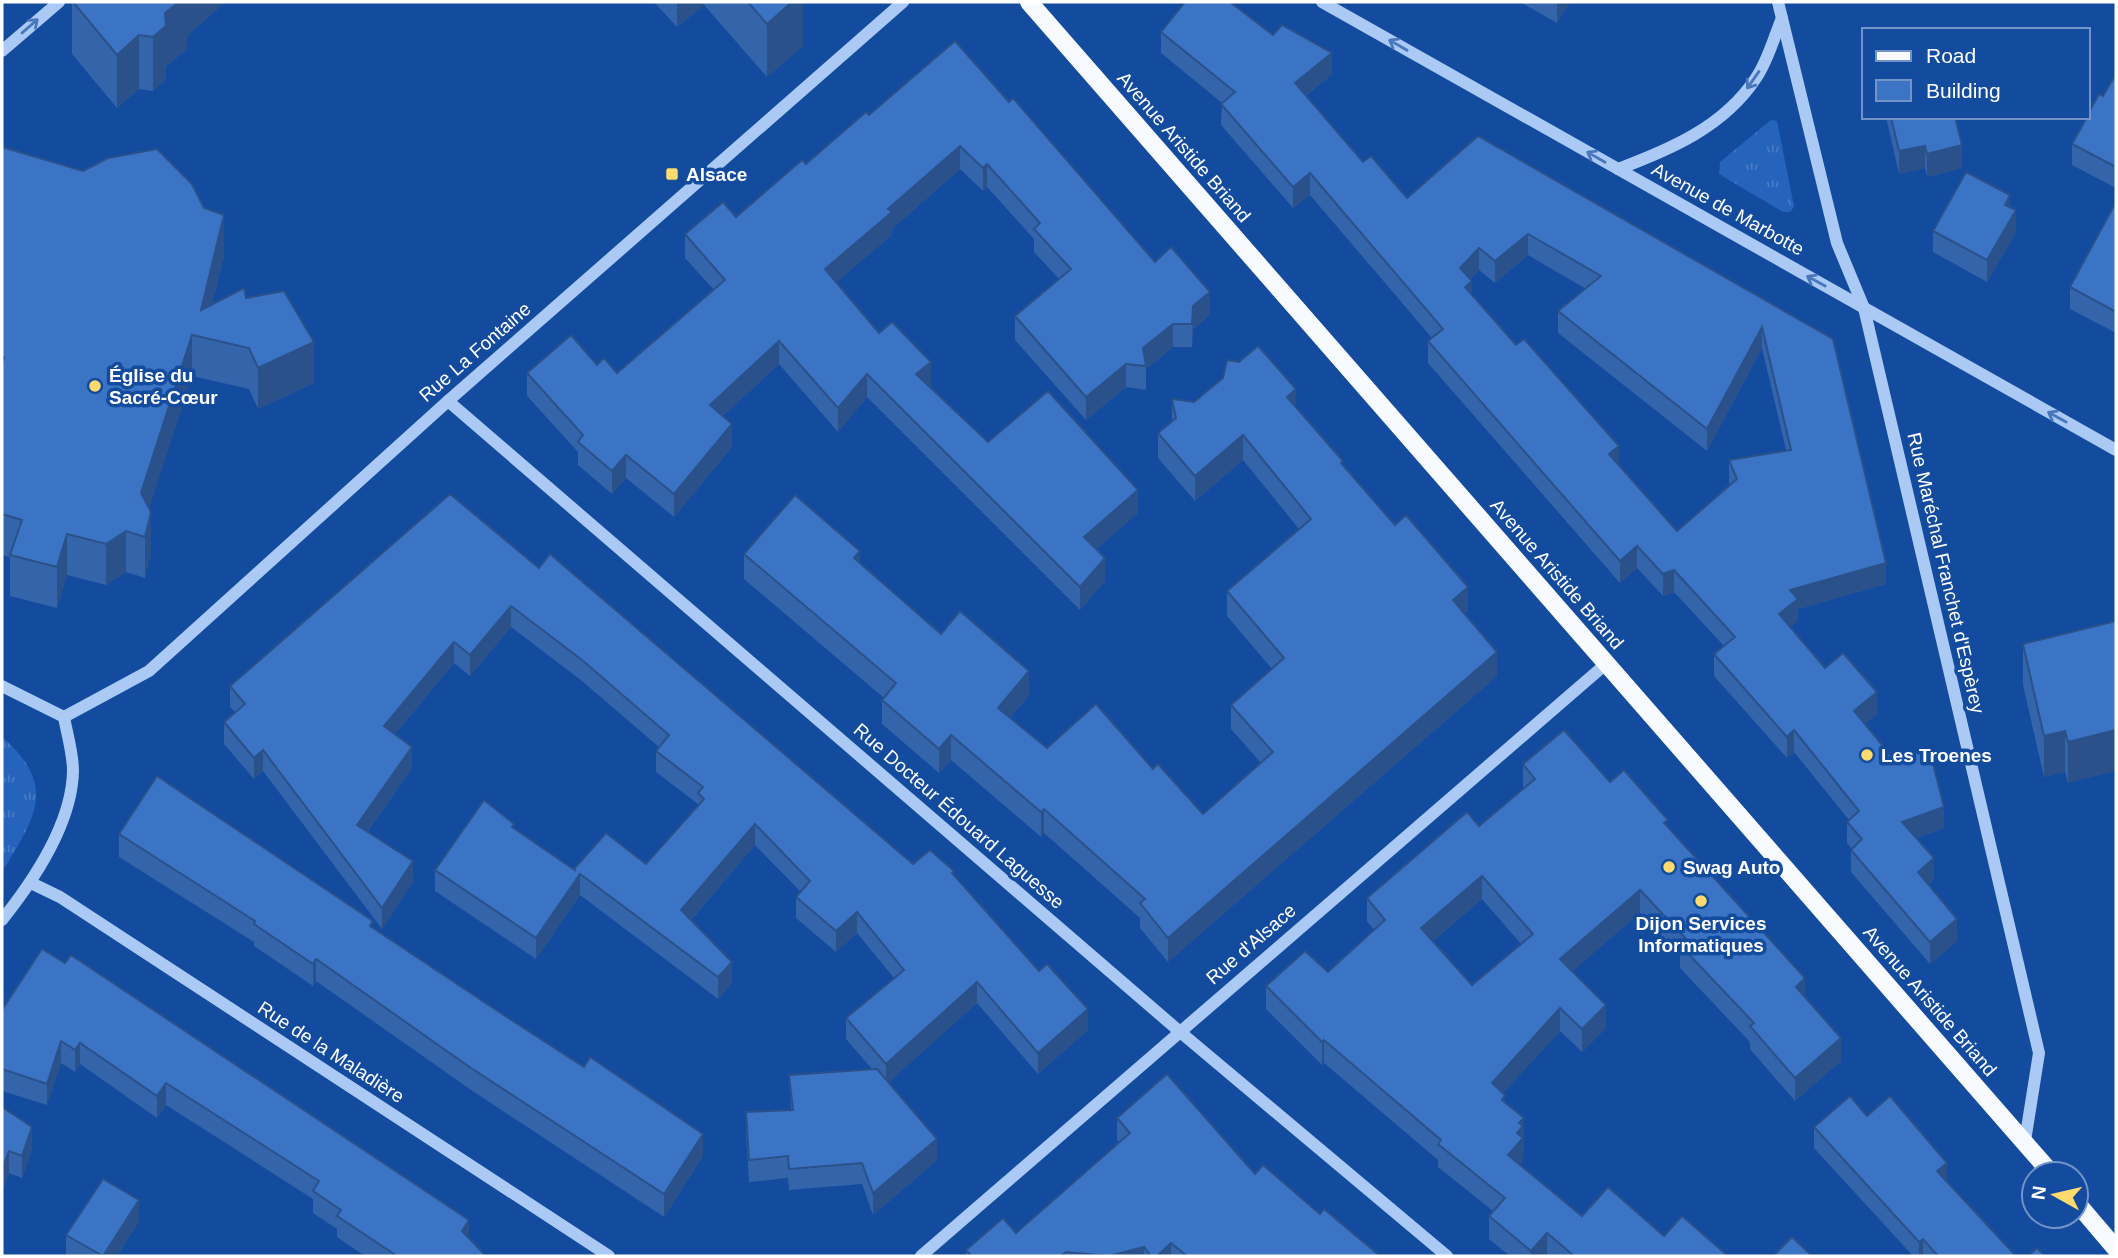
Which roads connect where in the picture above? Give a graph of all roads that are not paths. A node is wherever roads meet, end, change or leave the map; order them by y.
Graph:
1 (59, 2) edge
2 (903, 2) edge
3 (1029, 2) edge
4 (1322, 2) edge
5 (1778, 2) edge
6 (1782, 18) junction
7 (2, 51) edge
8 (1618, 169) junction
9 (1864, 308) junction
10 (448, 401) junction
11 (2116, 450) edge
12 (1607, 663) junction
13 (2, 685) edge
14 (65, 717) junction
15 (31, 883) junction
16 (2, 919) edge
17 (1179, 1031) junction
18 (2025, 1142) junction
19 (2040, 1160) edge
20 (2090, 1218) edge
21 (2116, 1249) edge
22 (609, 1256) edge
23 (921, 1256) edge
24 (1447, 1256) edge

7 -> 1 street
2 - 10 street, Rue La Fontaine
3 - 12 main road, Avenue Aristide Briand
8 -> 4 street, Avenue de Marbotte
5 - 6 street, Rue Maréchal Franchet d'Espèrey
6 -> 8 street
6 - 9 street, Rue Maréchal Franchet d'Espèrey
9 -> 8 street, Avenue de Marbotte
11 -> 9 street, Avenue de Marbotte
9 - 18 street, Rue Maréchal Franchet d'Espèrey
10 - 14 street, Rue La Fontaine
10 - 17 street, Rue Docteur Édouard Laguesse
12 - 17 street, Rue d'Alsace
12 - 18 main road, Avenue Aristide Briand
13 - 14 street
14 - 15 street
15 - 16 street
15 - 22 street, Rue de la Maladière
17 - 23 street, Rue d'Alsace
17 - 24 street, Rue Docteur Édouard Laguesse
18 - 19 main road, Avenue Aristide Briand
20 - 21 main road

